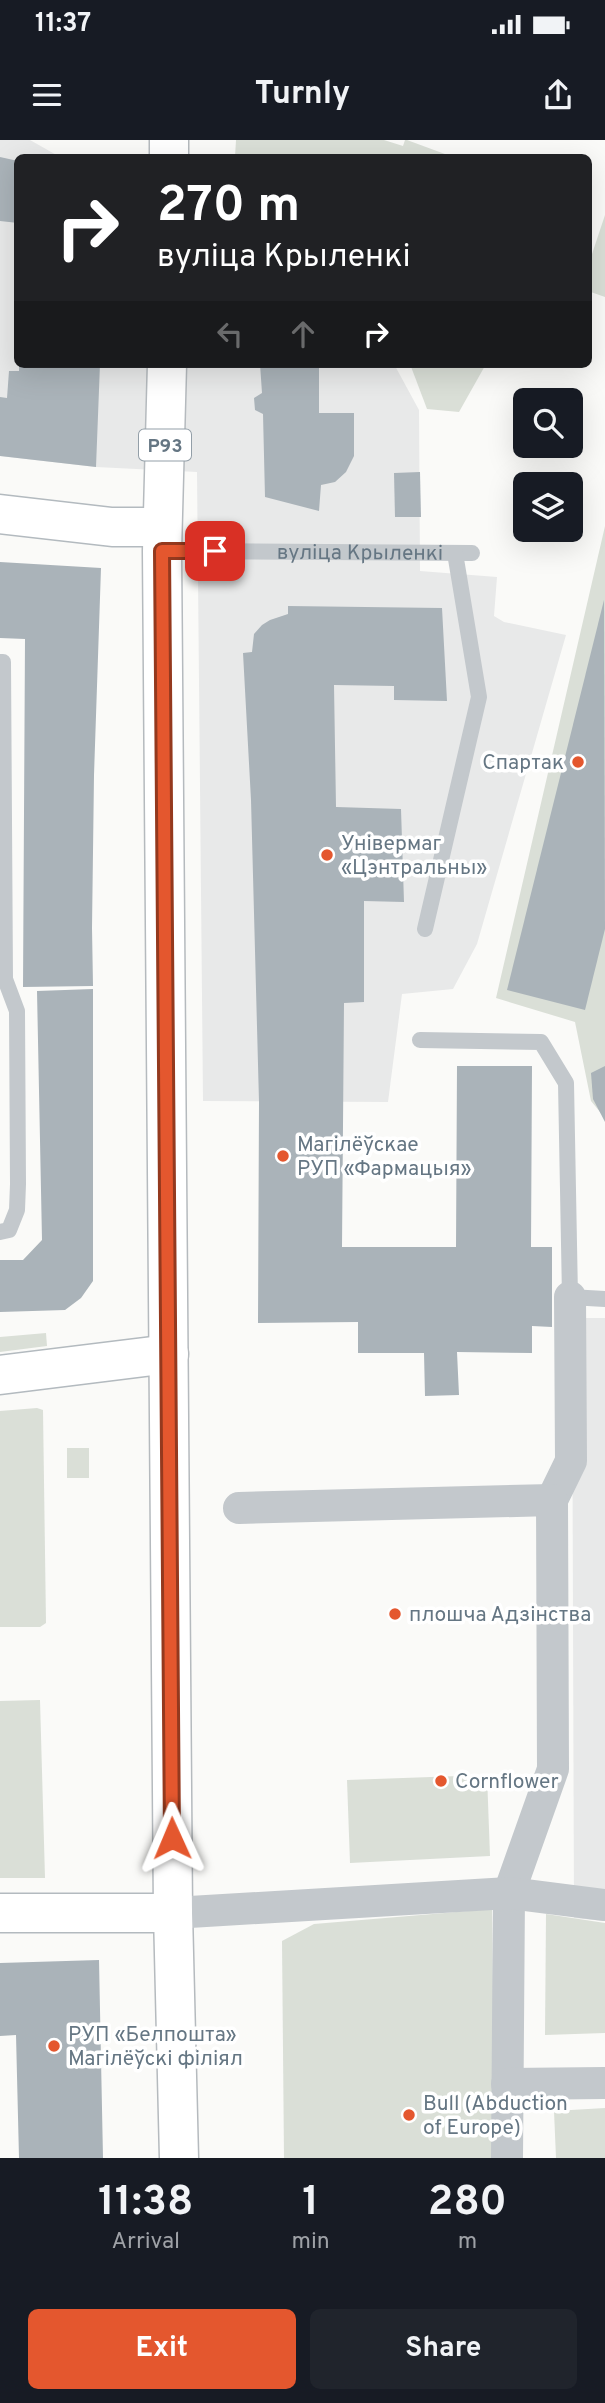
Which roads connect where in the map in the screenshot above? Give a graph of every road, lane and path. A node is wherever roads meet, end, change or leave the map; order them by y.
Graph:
1 (167, 368) edge
2 (0, 514) edge
3 (162, 539) junction
4 (455, 553) junction
5 (472, 553) dead end
6 (0, 662) edge
7 (425, 929) dead end
8 (2, 979) edge
9 (420, 1040) dead end
10 (0, 1232) edge
11 (570, 1297) junction
12 (605, 1299) edge
13 (169, 1354) junction
14 (0, 1376) edge
15 (552, 1500) junction
16 (239, 1508) dead end
17 (509, 1893) junction
18 (605, 1905) edge
19 (0, 1913) edge
20 (173, 1913) junction
21 (508, 2084) junction
22 (605, 2084) edge
23 (179, 2158) edge
24 (507, 2158) edge

1 - 3 main road, Р93
2 - 3 main road, вуліца Крыленкі
3 - 4 lane, вуліца Крыленкі
3 - 13 main road, Р93
4 - 5 lane, вуліца Крыленкі
4 - 7 lane
6 - 8 lane
8 - 10 lane
9 - 11 lane
11 - 12 lane
11 - 15 street
13 - 14 main road
13 - 20 main road, Р93
15 - 16 street
15 - 17 street
17 - 18 street
17 - 20 street
17 - 21 street
19 - 20 main road
20 - 23 main road, Р93
21 - 22 street
21 - 24 street

